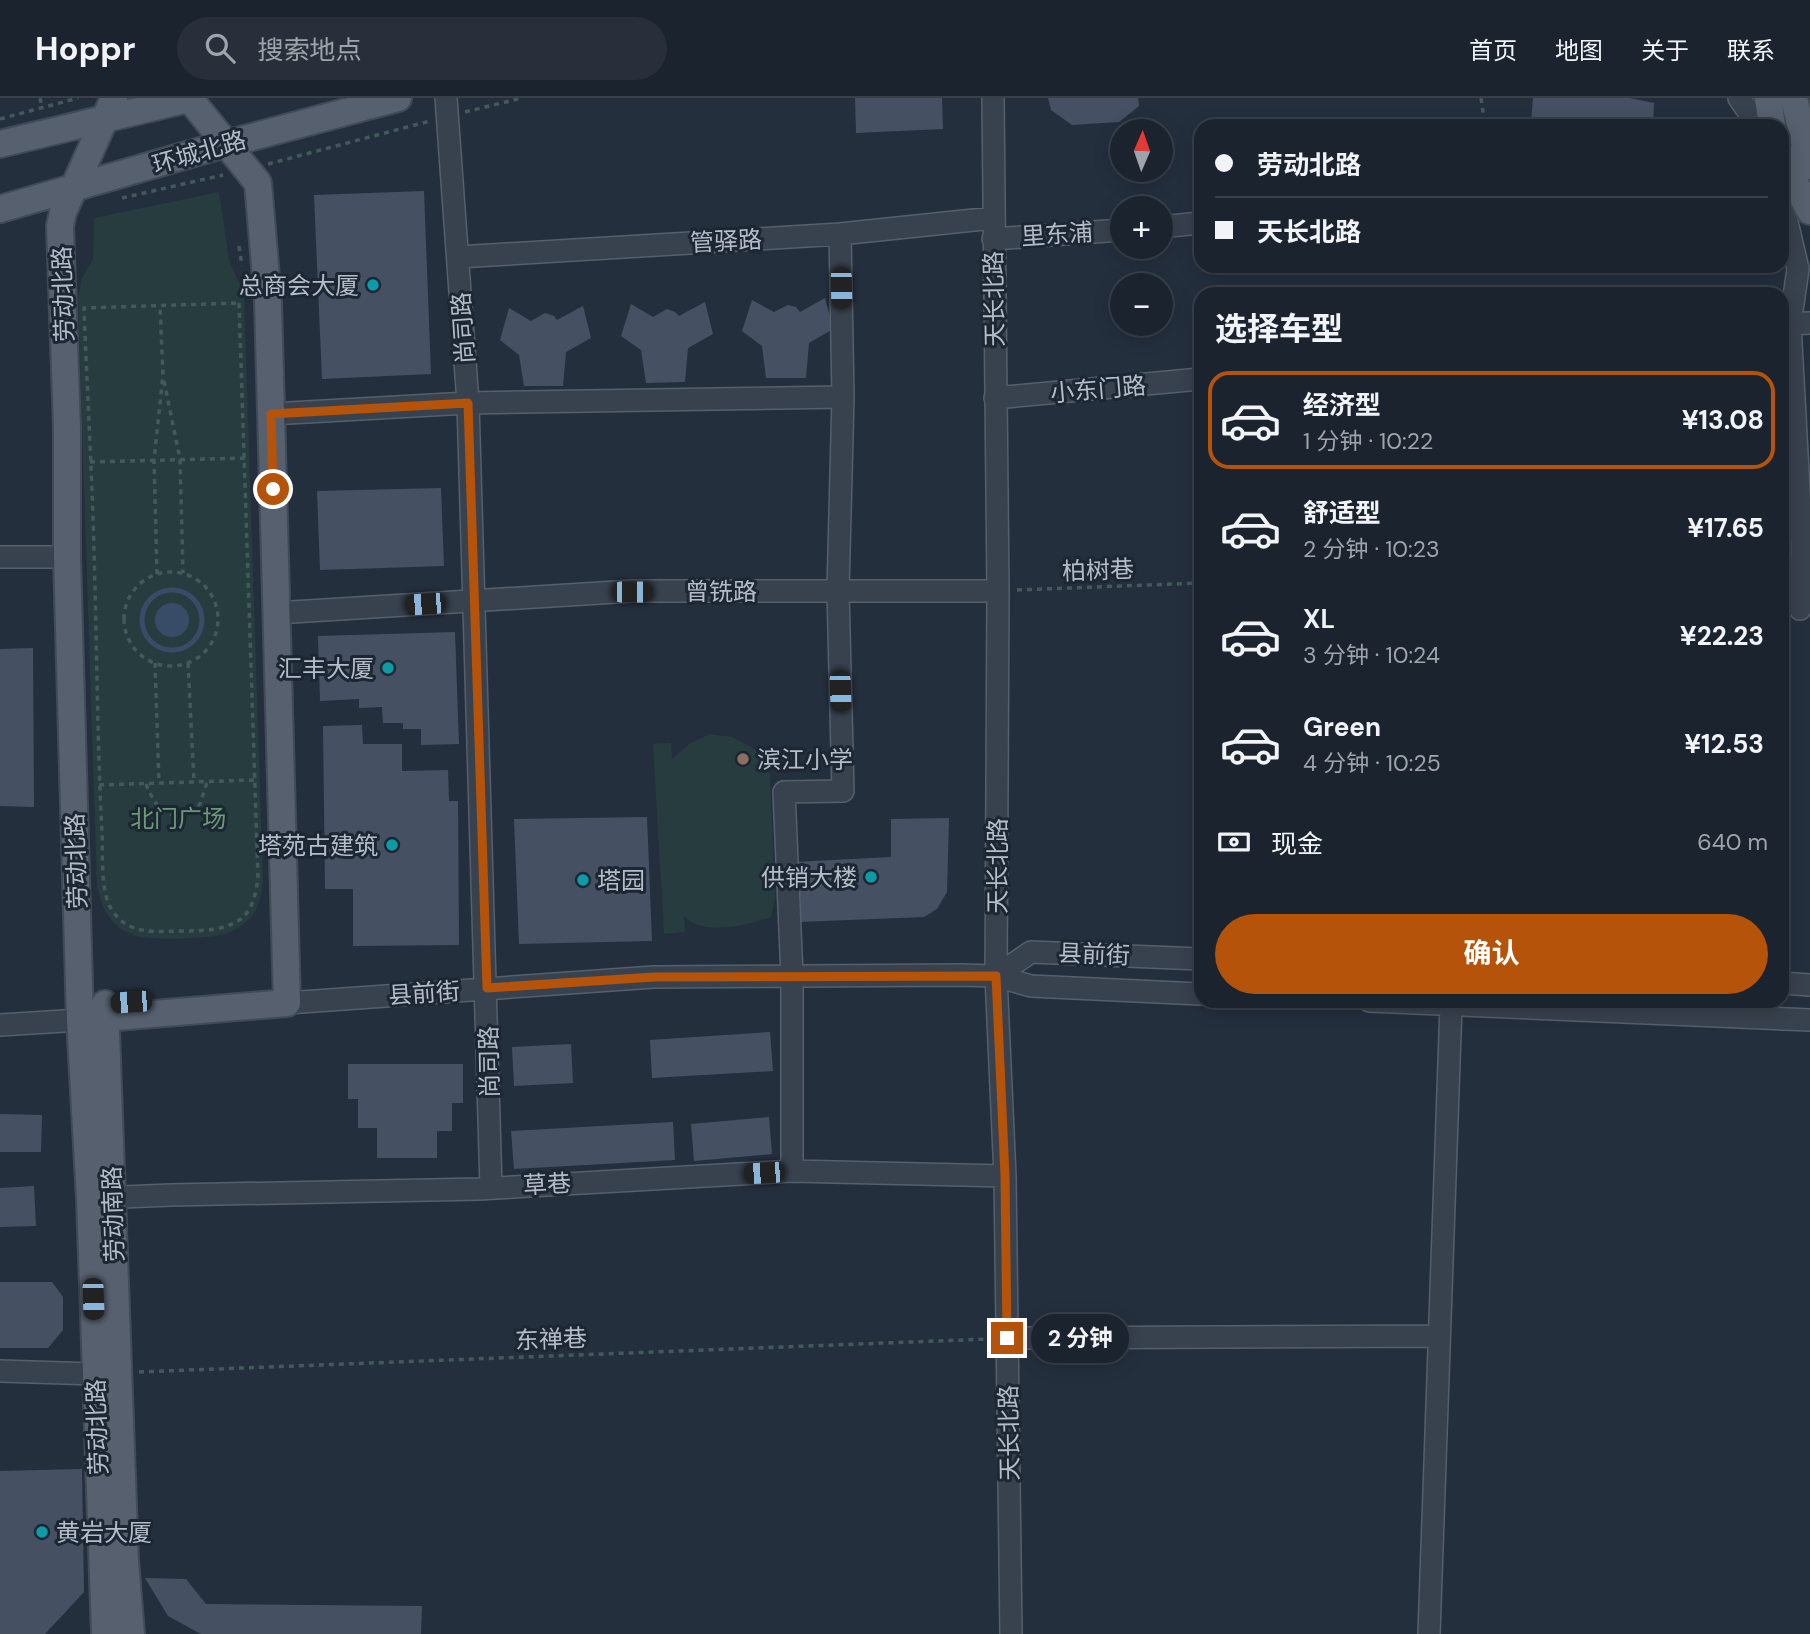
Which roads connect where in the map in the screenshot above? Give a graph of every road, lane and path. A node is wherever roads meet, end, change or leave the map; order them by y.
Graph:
1 (40, 98) edge
2 (78, 98) edge
3 (190, 98) edge
4 (398, 98) edge
5 (446, 98) edge
6 (993, 98) edge
7 (1481, 98) edge
8 (1739, 98) edge
9 (1768, 98) edge
10 (1794, 98) edge
11 (42, 107) junction
12 (109, 109) edge
13 (0, 118) edge
14 (1484, 119) edge
15 (1753, 119) edge
16 (1771, 119) edge
17 (0, 144) edge
18 (226, 144) junction
19 (1789, 153) edge
20 (1789, 166) edge
21 (74, 188) junction
22 (0, 209) edge
23 (1810, 211) edge
24 (1194, 224) edge
25 (1173, 226) edge
26 (993, 228) junction
27 (1110, 230) edge
28 (1789, 231) edge
29 (840, 234) junction
30 (458, 257) junction
31 (160, 306) junction
32 (1794, 324) edge
33 (163, 376) junction
34 (1194, 380) edge
35 (843, 397) junction
36 (995, 398) junction
37 (468, 403) junction
38 (271, 414) junction
39 (246, 458) junction
40 (155, 460) junction
41 (180, 460) junction
42 (90, 462) junction
43 (0, 557) edge
44 (67, 557) junction
45 (183, 573) junction
46 (157, 574) junction
47 (1194, 583) edge
48 (838, 591) junction
49 (998, 591) junction
50 (475, 601) junction
51 (1800, 609) dead end
52 (276, 613) junction
53 (155, 663) junction
54 (188, 663) junction
55 (254, 780) junction
56 (194, 782) junction
57 (207, 782) junction
58 (146, 783) junction
59 (159, 783) junction
60 (100, 785) junction
61 (1194, 959) edge
62 (792, 976) junction
63 (996, 976) junction
64 (1789, 984) edge
65 (1810, 985) edge
66 (487, 988) junction
67 (1194, 994) edge
68 (286, 997) junction
69 (1451, 1008) edge
70 (1541, 1008) edge
71 (93, 1012) junction
72 (1810, 1020) edge
73 (0, 1026) edge
74 (792, 1171) junction
75 (1005, 1176) junction
76 (491, 1187) junction
77 (101, 1198) junction
78 (1439, 1336) junction
79 (1007, 1338) junction
80 (0, 1371) edge
81 (107, 1373) junction
82 (105, 1634) edge
83 (131, 1634) edge
84 (1011, 1634) edge
85 (1429, 1634) edge

1 - 11 path
2 - 11 path
3 - 12 main road
3 - 18 main road
4 - 18 main road, 环城北路
5 - 30 street, 尚司路
6 - 26 street, 天长北路
7 - 14 path
8 - 15 street
9 - 16 main road
10 - 19 main road
11 - 13 path
12 - 17 main road
12 - 21 main road, 劳动北路
18 - 21 main road, 环城北路
18 - 38 main road
20 - 23 main road
21 - 22 main road, 环城北路
21 - 44 main road, 劳动北路
24 - 25 street
26 - 27 street, 里东浦
26 - 29 street, 管驿路
26 - 36 street, 天长北路
28 - 32 street
29 - 30 street, 管驿路
29 - 35 street
30 - 37 street, 尚司路
31 - 33 path
31 - 39 path
31 - 42 path
32 - 51 street
33 - 40 path
33 - 41 path
34 - 36 street, 小东门路
35 - 37 street
35 - 48 street
36 - 49 street, 天长北路
37 - 38 street
37 - 50 street, 尚司路
38 - 52 main road
39 - 41 path
39 - 55 path
40 - 41 path
40 - 42 path
40 - 46 path
41 - 45 path
42 - 60 path
43 - 44 street
44 - 71 main road, 劳动北路
45 - 46 path
45 - 54 path
46 - 53 path
47 - 49 path, 柏树巷
48 - 49 street, 曾铣路
48 - 50 street, 曾铣路
48 - 62 street
49 - 63 street, 天长北路
50 - 52 street, 曾铣路
50 - 66 street, 尚司路
52 - 68 main road
53 - 54 path
53 - 59 path
54 - 56 path
55 - 57 path
55 - 60 path
56 - 57 path
56 - 59 path
57 - 58 path
58 - 59 path
58 - 60 path
61 - 63 street, 县前街
62 - 63 street, 县前街
62 - 66 street, 县前街
62 - 74 street
63 - 67 street, 县前街
63 - 75 street, 天长北路
64 - 65 street
66 - 68 street, 县前街
66 - 76 street, 尚司路
68 - 71 main road, 县前街
69 - 78 street
70 - 72 street
71 - 73 street, 县前街
71 - 77 main road, 劳动北路
74 - 75 street, 草巷
74 - 76 street, 草巷
75 - 79 street, 天长北路
76 - 77 street, 草巷
77 - 81 main road, 劳动北路
78 - 79 street
78 - 85 street
79 - 81 path, 东禅巷
79 - 84 street, 天长北路
80 - 81 street
81 - 82 main road, 劳动北路
81 - 83 main road

